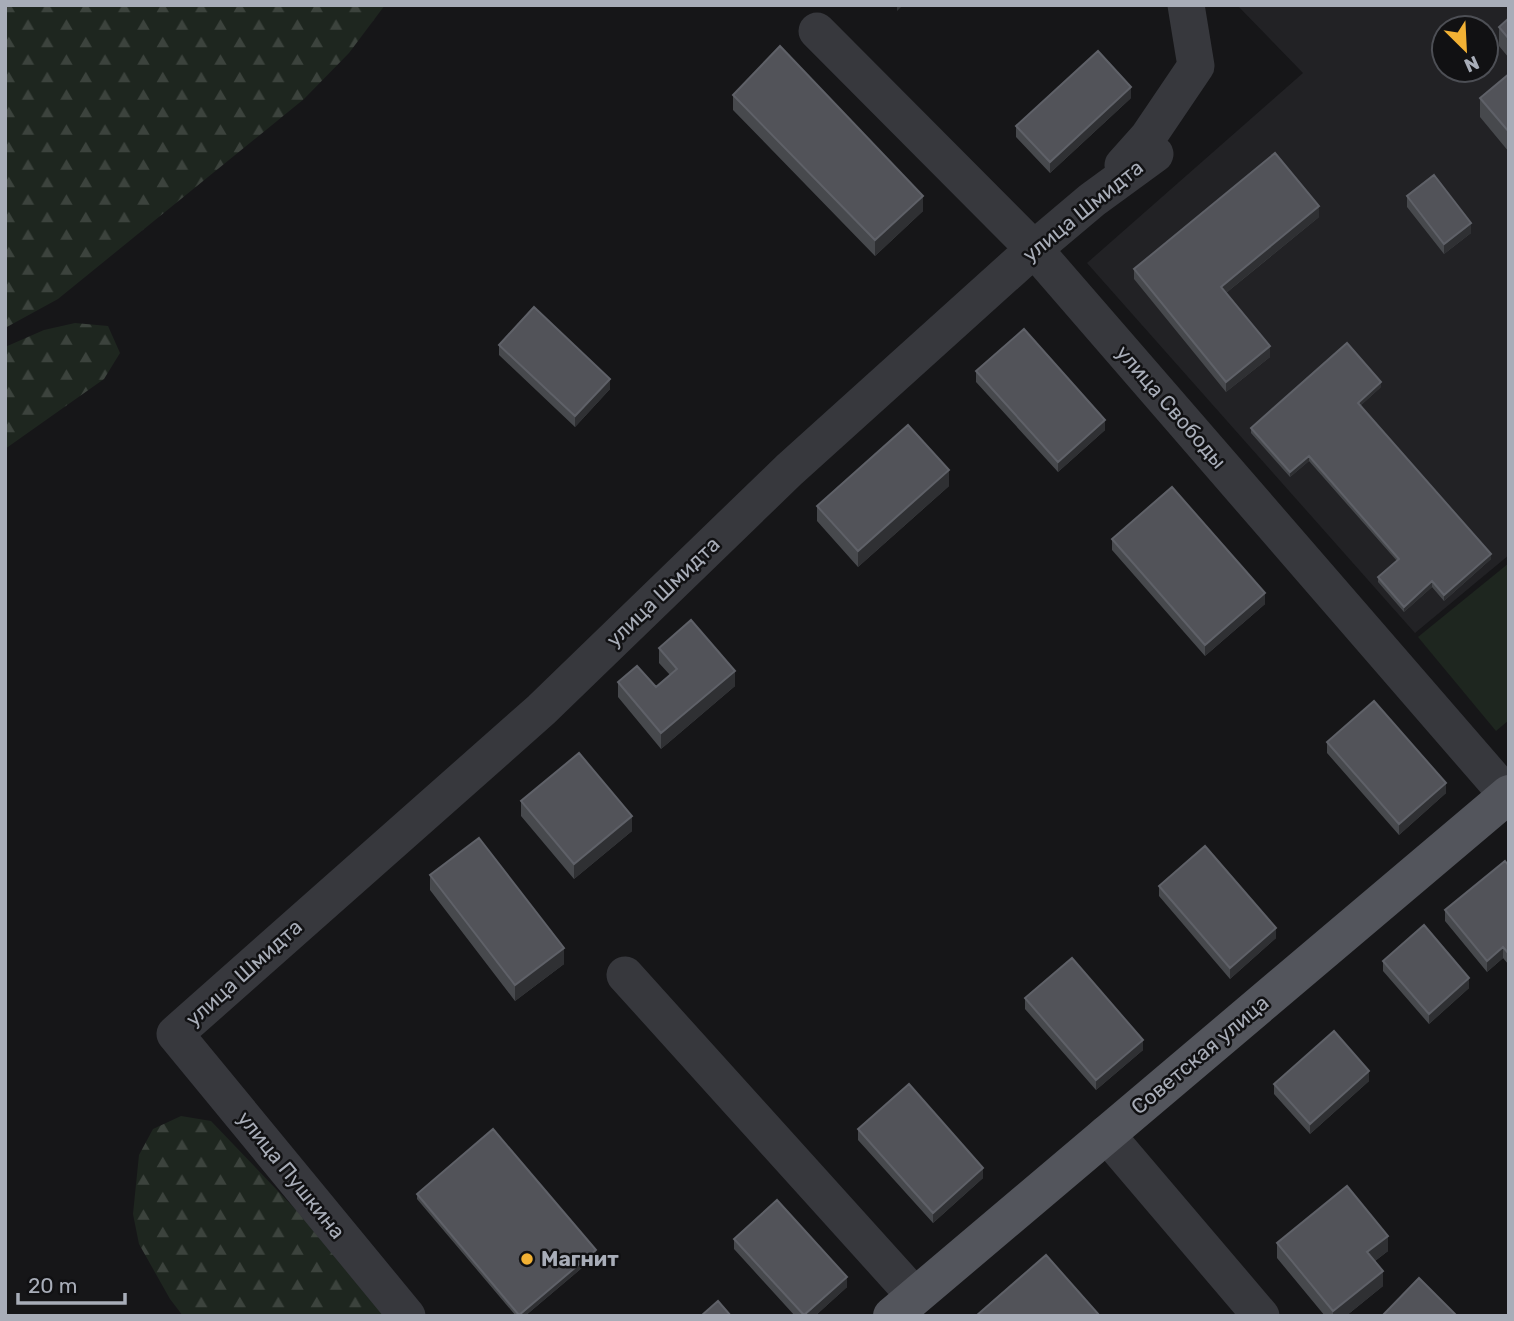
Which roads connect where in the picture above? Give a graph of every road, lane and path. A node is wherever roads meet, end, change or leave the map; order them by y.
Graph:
1 (1185, 5) edge
2 (817, 31) dead end
3 (1155, 154) dead end
4 (1092, 200) junction
5 (1034, 249) junction
6 (1508, 795) edge
7 (625, 975) dead end
8 (175, 1034) joint
9 (1106, 1134) junction
10 (904, 1306) edge
11 (407, 1316) edge
12 (1261, 1316) edge

1 - 4 street
2 - 5 street, улица Свободы
3 - 4 street, улица Шмидта
4 - 5 street, улица Шмидта
5 - 6 street, улица Свободы
5 - 8 street, улица Шмидта
6 - 9 main road, Советская улица
7 - 10 street
8 - 11 street, улица Пушкина
9 - 10 main road, Советская улица
9 - 12 street

